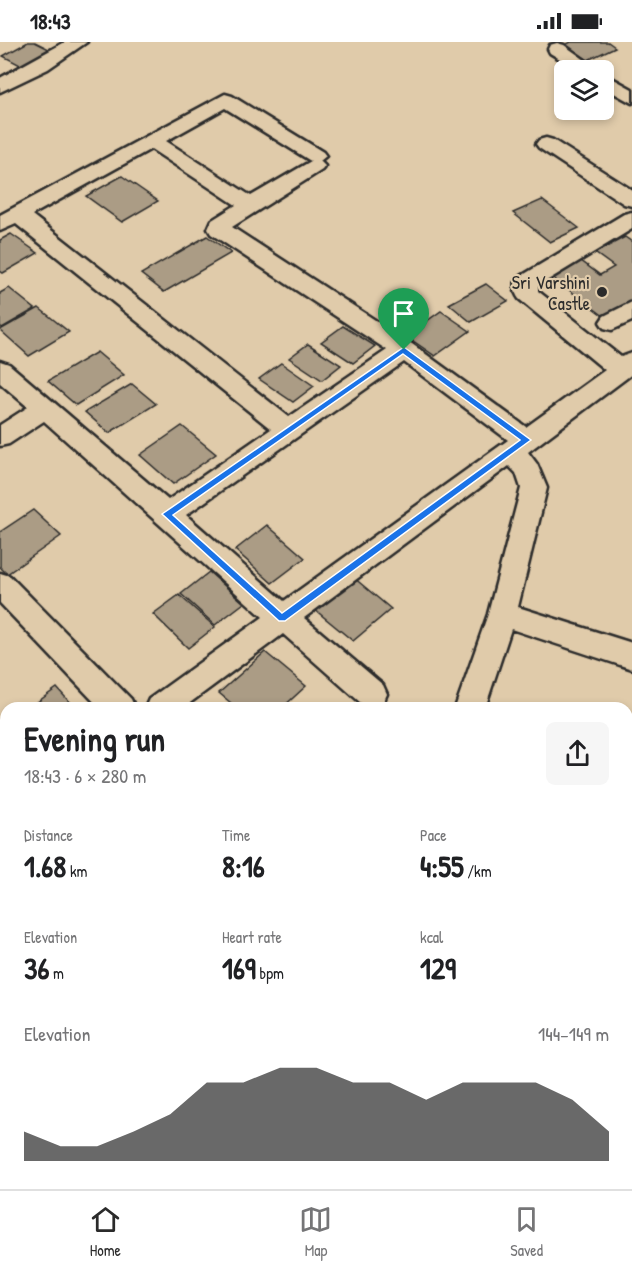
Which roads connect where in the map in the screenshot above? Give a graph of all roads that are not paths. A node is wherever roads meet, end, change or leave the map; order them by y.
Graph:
1 (78, 42) edge
2 (557, 50) dead end
3 (574, 60) edge
4 (0, 86) edge
5 (614, 86) edge
6 (632, 97) edge
7 (151, 140) junction
8 (546, 144) dead end
9 (632, 199) edge
10 (244, 201) dead end
11 (8, 219) edge
12 (620, 233) edge
13 (404, 350) junction
14 (626, 366) edge
15 (0, 370) edge
16 (45, 408) junction
17 (289, 430) junction
18 (0, 437) edge
19 (518, 446) junction
20 (167, 514) junction
21 (0, 584) edge
22 (502, 614) junction
23 (282, 618) junction
24 (632, 656) edge
25 (372, 694) dead end
26 (114, 702) edge
27 (168, 702) edge
28 (472, 702) edge

1 - 4 street
2 - 3 street
5 - 6 street
7 - 10 street
7 - 11 street
7 - 13 street
8 - 9 street
11 - 17 street
12 - 14 street
13 - 17 street
13 - 19 street
14 - 19 street
15 - 16 street
16 - 18 street
16 - 20 street
17 - 20 street
19 - 22 street
19 - 23 street
20 - 23 street
21 - 26 street
22 - 24 street
22 - 28 street
23 - 25 street
23 - 27 street

